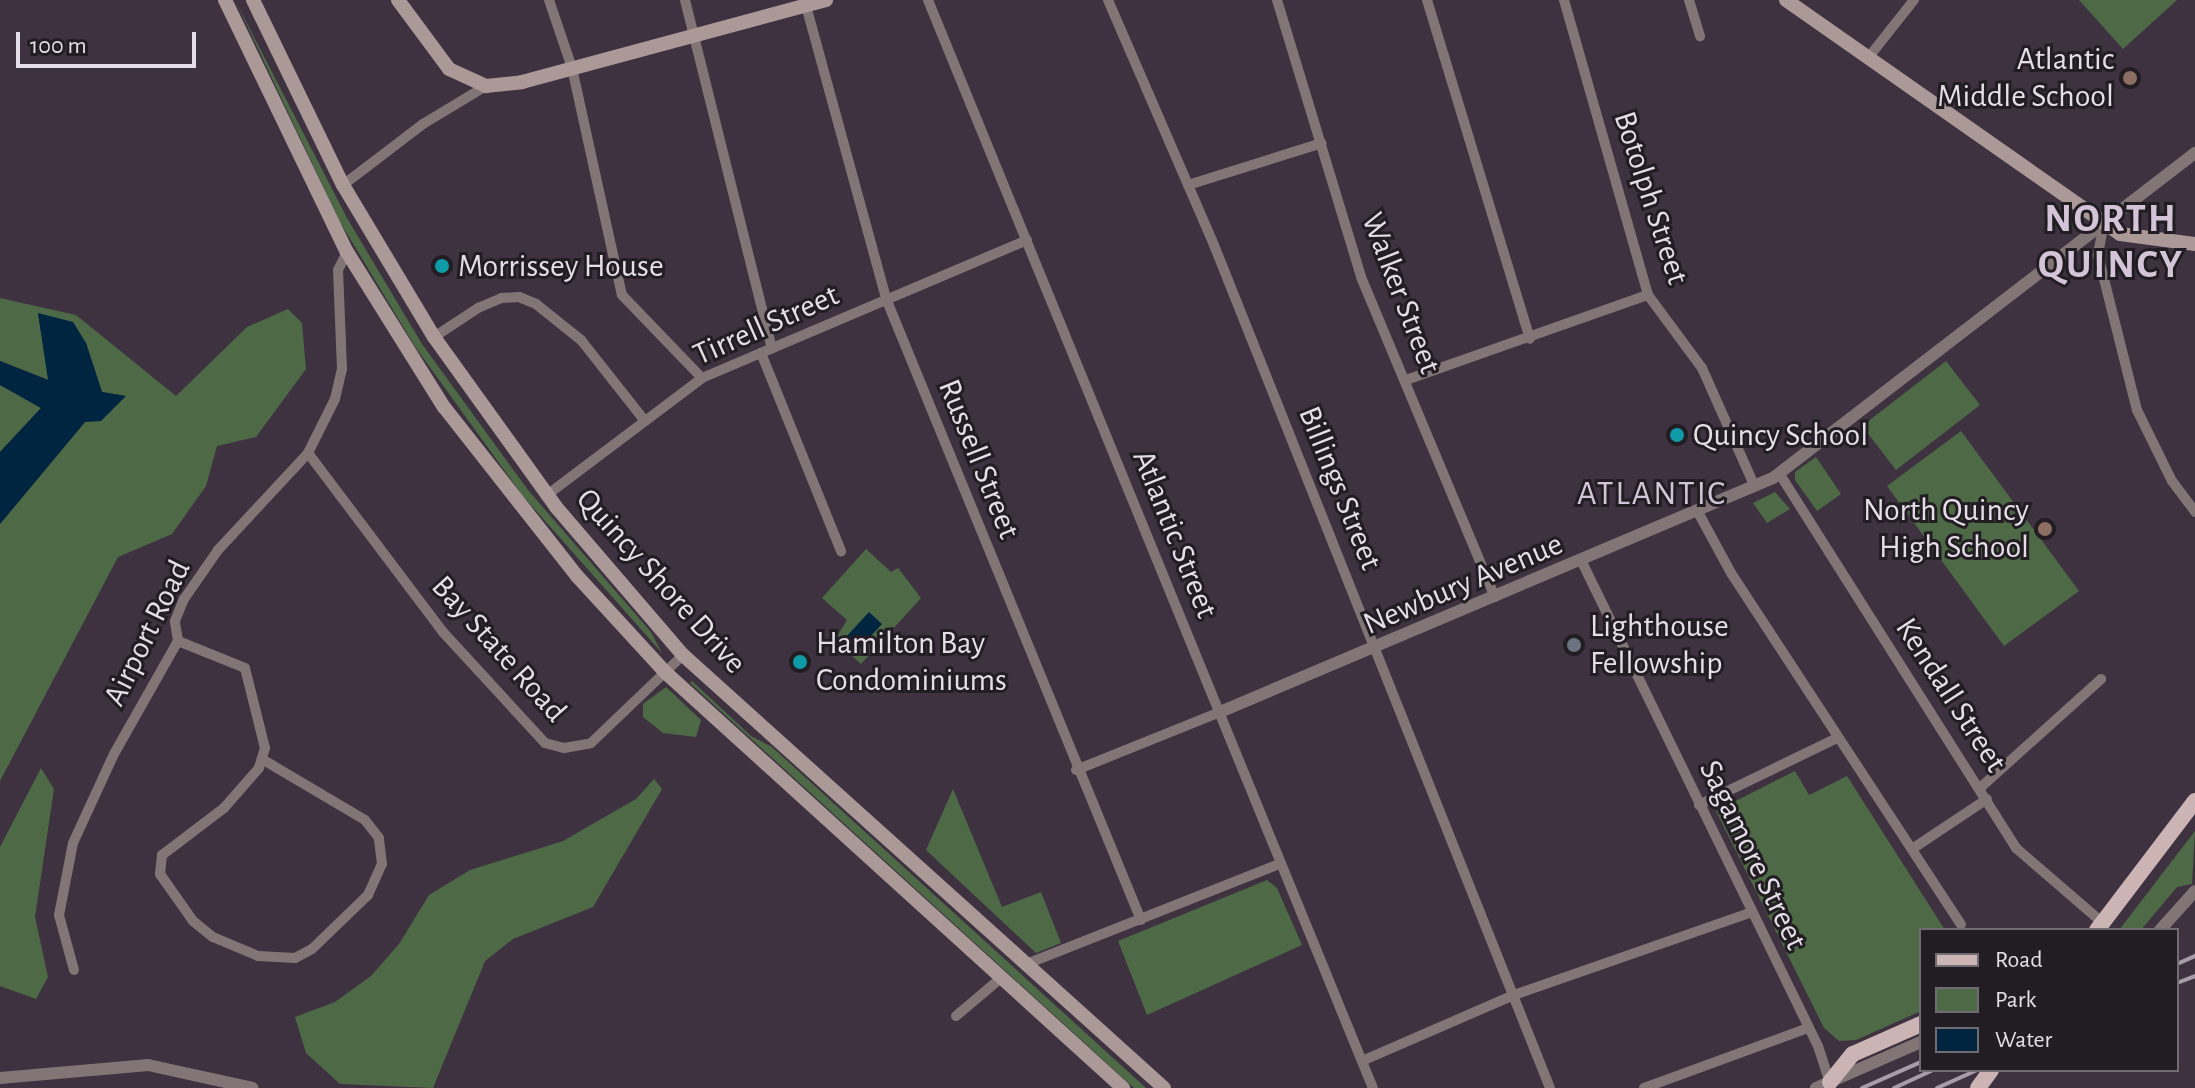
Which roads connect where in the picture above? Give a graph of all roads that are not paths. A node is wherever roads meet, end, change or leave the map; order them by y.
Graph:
1 (225, 0) edge
2 (253, 0) edge
3 (398, 0) edge
4 (549, 0) edge
5 (685, 0) edge
6 (826, 0) edge
7 (928, 0) edge
8 (1108, 0) edge
9 (1277, 0) edge
10 (1427, 0) edge
11 (1564, 0) edge
12 (1689, 0) edge
13 (1786, 0) edge
14 (1914, 0) edge
15 (805, 2) edge
16 (1802, 5) edge
17 (697, 35) junction
18 (1700, 36) dead end
19 (1868, 58) junction
20 (572, 68) junction
21 (486, 86) junction
22 (1322, 143) junction
23 (2195, 153) edge
24 (343, 185) junction
25 (1188, 185) junction
26 (2104, 222) junction
27 (1027, 240) junction
28 (2195, 244) edge
29 (347, 252) junction
30 (1648, 295) junction
31 (887, 301) junction
32 (434, 337) junction
33 (1530, 339) junction
34 (766, 351) junction
35 (702, 378) junction
36 (1406, 380) junction
37 (645, 421) junction
38 (308, 453) junction
39 (1779, 473) junction
40 (1755, 487) junction
41 (547, 495) junction
42 (2195, 512) edge
43 (1699, 514) junction
44 (841, 551) dead end
45 (1582, 562) junction
46 (1495, 597) junction
47 (178, 641) junction
48 (1376, 648) junction
49 (683, 655) junction
50 (665, 672) junction
51 (2101, 679) dead end
52 (1220, 712) junction
53 (1837, 738) junction
54 (262, 759) junction
55 (1076, 770) junction
56 (1980, 788) junction
57 (1987, 799) junction
58 (2195, 801) edge
59 (1699, 805) junction
60 (1912, 849) junction
61 (1281, 863) junction
62 (2195, 891) edge
63 (1752, 912) junction
64 (1141, 920) junction
65 (1961, 924) dead end
66 (2098, 928) edge
67 (2162, 928) edge
68 (1029, 963) junction
69 (74, 970) dead end
70 (1001, 978) junction
71 (1514, 995) junction
72 (956, 1016) dead end
73 (1919, 1025) edge
74 (1808, 1028) junction
75 (1919, 1043) edge
76 (1362, 1061) junction
77 (0, 1078) edge
78 (1823, 1085) edge
79 (253, 1088) edge
80 (1123, 1088) edge
81 (1164, 1088) edge
82 (1373, 1088) edge
83 (1550, 1088) edge
84 (1644, 1088) edge

1 - 29 main road, Quincy Shore Drive
2 - 24 main road, Quincy Shore Drive
3 - 21 main road
4 - 20 street
5 - 17 street
6 - 15 main road
7 - 27 street, Atlantic Street
8 - 25 street, Billings Street
9 - 22 street, Walker Street
10 - 33 street
11 - 30 street, Botolph Street
12 - 18 street
13 - 16 main road
14 - 19 street
15 - 17 main road
15 - 31 street, Russell Street
16 - 19 main road
17 - 20 main road
17 - 34 street
19 - 26 main road
20 - 21 main road
20 - 35 street
21 - 24 street
22 - 25 street
22 - 36 street, Walker Street
23 - 26 street, Newbury Avenue
24 - 32 main road, Quincy Shore Drive
25 - 48 street, Billings Street
26 - 28 main road
26 - 39 street, Newbury Avenue
26 - 42 street
27 - 31 street, Tirrell Street
27 - 52 street, Atlantic Street
29 - 38 street, Airport Road
29 - 50 main road, Quincy Shore Drive
30 - 33 street
30 - 40 street, Botolph Street
31 - 34 street, Tirrell Street
31 - 55 street, Russell Street
32 - 37 street
32 - 41 main road, Quincy Shore Drive
33 - 36 street
34 - 35 street, Tirrell Street
34 - 44 street
35 - 37 street, Tirrell Street
36 - 46 street, Walker Street
37 - 41 street, Tirrell Street
38 - 47 street, Airport Road
38 - 50 street, Bay State Road
39 - 40 street, Newbury Avenue
39 - 56 street, Kendall Street
40 - 43 street, Newbury Avenue
41 - 49 main road, Quincy Shore Drive
43 - 45 street, Newbury Avenue
43 - 53 street
45 - 46 street, Newbury Avenue
45 - 59 street, Sagamore Street
46 - 48 street, Newbury Avenue
47 - 54 street
47 - 69 street, Airport Road
48 - 52 street, Newbury Avenue
48 - 71 street, Billings Street
49 - 50 street, Bay State Road
49 - 68 main road, Quincy Shore Drive
50 - 70 main road, Quincy Shore Drive
51 - 56 street
52 - 55 street, Newbury Avenue
52 - 61 street, Atlantic Street
53 - 59 street
53 - 60 street
54 - 54 street
55 - 64 street, Russell Street
56 - 57 street, Kendall Street
57 - 60 street
57 - 66 street, Kendall Street
58 - 66 main road
59 - 63 street, Sagamore Street
60 - 65 street
61 - 64 street
61 - 76 street, Atlantic Street
62 - 67 street
63 - 71 street
63 - 74 street, Sagamore Street
64 - 68 street
68 - 81 main road, Quincy Shore Drive
70 - 72 street
70 - 80 main road, Quincy Shore Drive
71 - 76 street
71 - 83 street, Billings Street
73 - 78 main road
74 - 78 street, Sagamore Street
74 - 84 street
75 - 78 street
76 - 82 street, Atlantic Street
77 - 79 street

